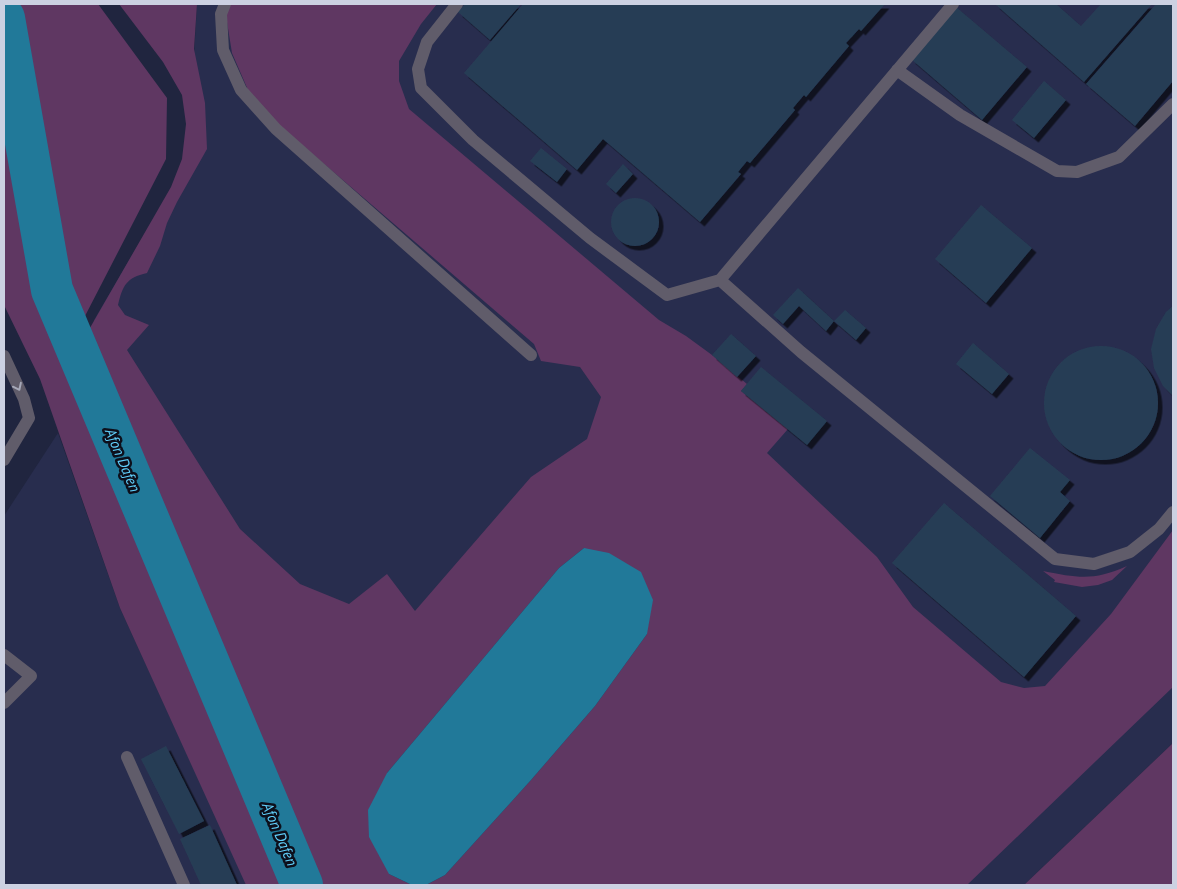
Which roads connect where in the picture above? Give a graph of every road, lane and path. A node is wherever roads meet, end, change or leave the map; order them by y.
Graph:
1 (226, 4) edge
2 (457, 4) edge
3 (953, 4) edge
4 (896, 70) junction
5 (1173, 104) edge
6 (720, 280) junction
7 (531, 355) dead end
8 (4, 356) edge
9 (4, 460) edge
10 (1173, 512) edge
11 (4, 655) edge
12 (4, 703) edge
13 (127, 757) dead end
14 (183, 885) edge

1 - 7 lane
2 - 6 lane
3 - 4 lane
4 - 5 lane
4 - 6 lane
6 - 10 lane
8 -> 9 lane
11 - 12 lane
13 - 14 lane

